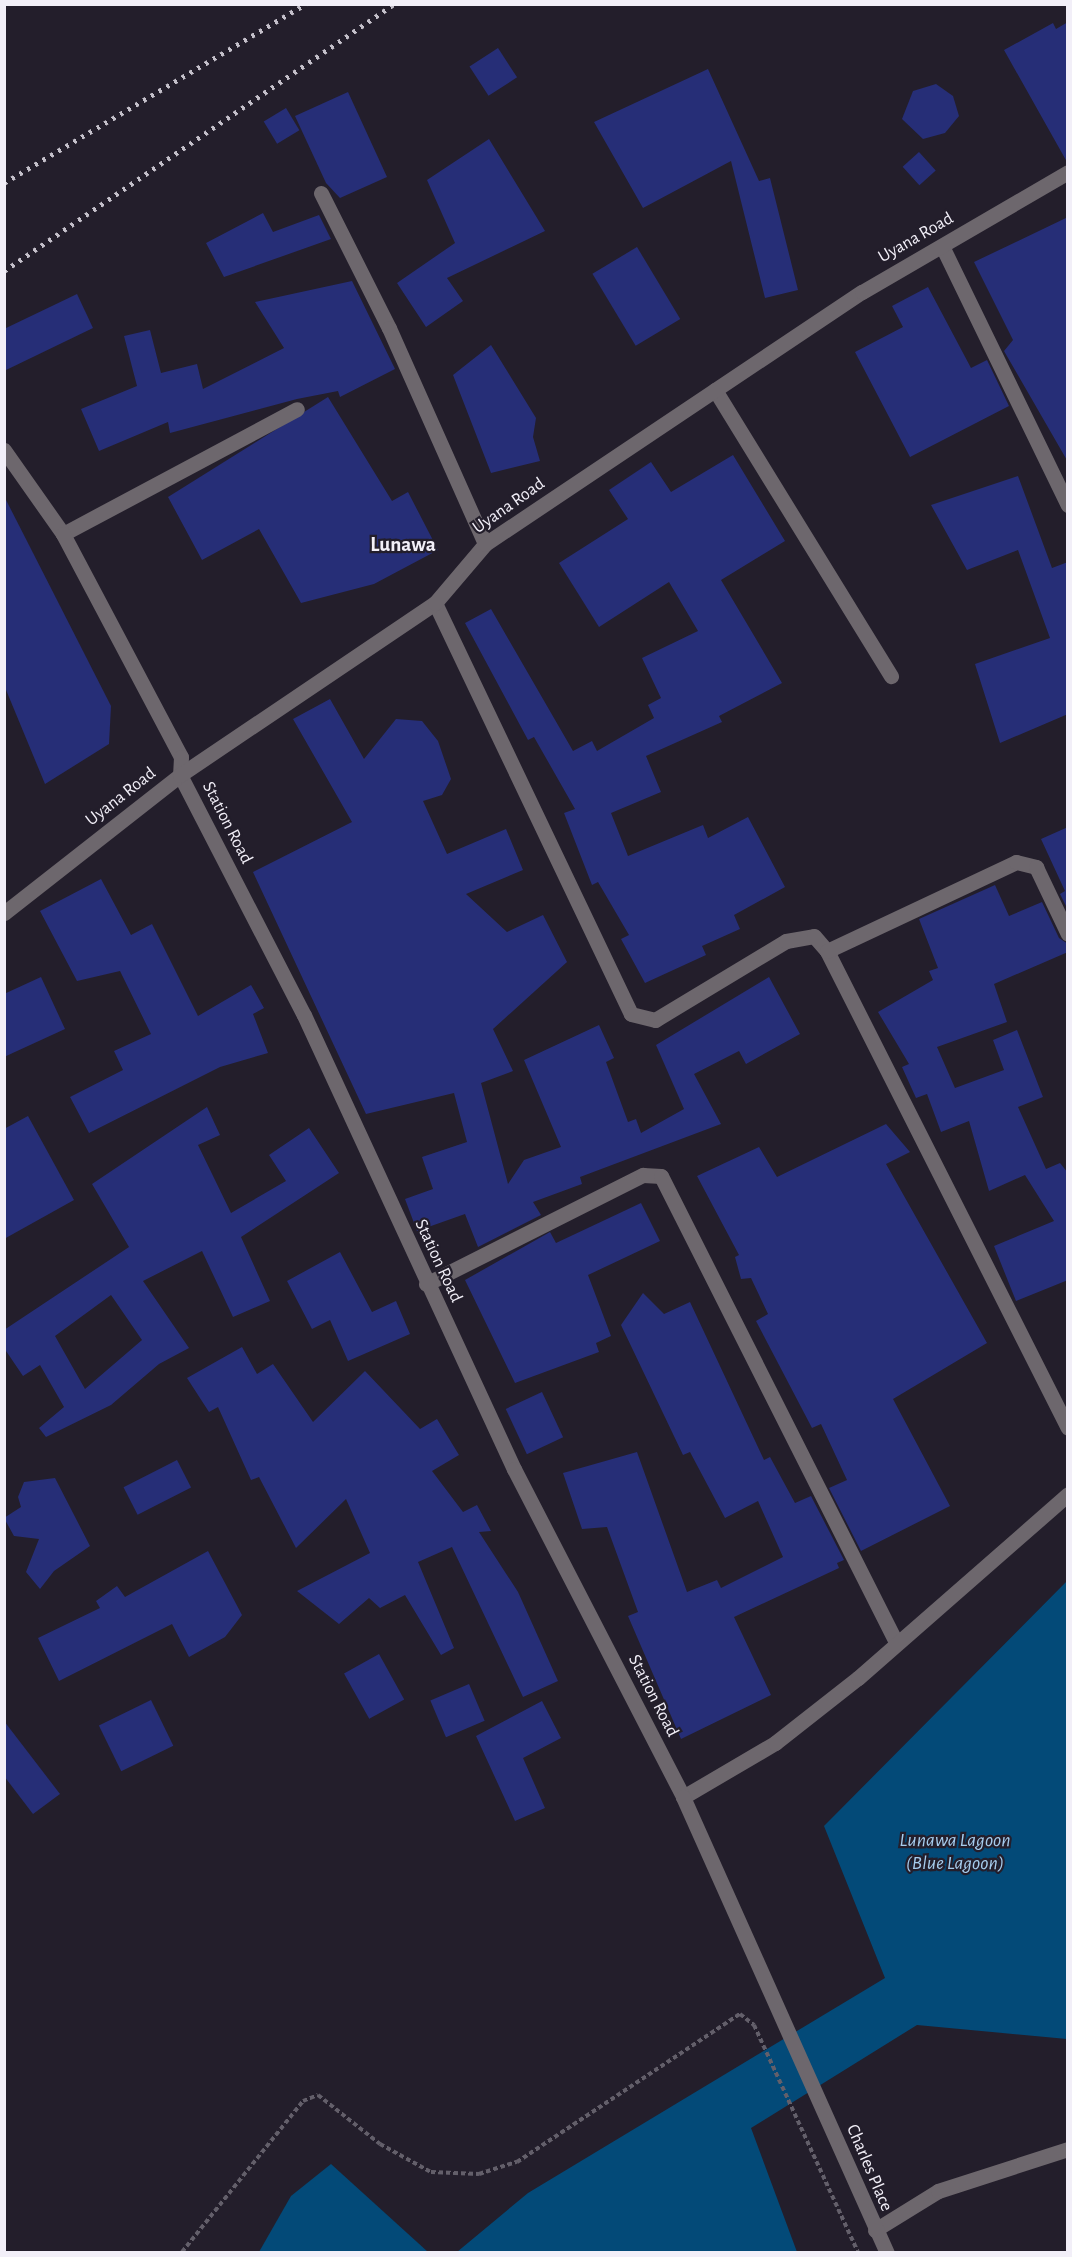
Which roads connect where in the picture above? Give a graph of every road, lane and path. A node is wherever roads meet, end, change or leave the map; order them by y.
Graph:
1 (1068, 171) edge
2 (321, 193) dead end
3 (942, 246) junction
4 (715, 390) junction
5 (297, 409) dead end
6 (6, 451) edge
7 (1066, 496) edge
8 (63, 534) junction
9 (485, 544) junction
10 (435, 603) junction
11 (891, 676) dead end
12 (180, 775) junction
13 (4, 913) edge
14 (1068, 934) edge
15 (827, 951) junction
16 (426, 1284) junction
17 (1068, 1428) edge
18 (1068, 1494) edge
19 (896, 1642) junction
20 (683, 1797) junction
21 (818, 2097) joint
22 (1068, 2149) edge
23 (875, 2230) junction
24 (182, 2253) edge
25 (858, 2253) edge
26 (887, 2253) edge

1 - 3 street, Uyana Road
2 - 9 street
3 - 4 street, Uyana Road
3 - 7 street
4 - 9 street, Uyana Road
4 - 11 street
5 - 8 street
6 - 8 street, Station Road
8 - 12 street, Station Road
9 - 10 street, Uyana Road
10 - 12 street, Uyana Road
10 - 15 street
12 - 13 street, Uyana Road
12 - 16 street, Station Road
14 - 15 street
15 - 17 street
16 - 19 street
16 - 20 street, Station Road
18 - 19 street
19 - 20 street
20 - 21 street, Station Road
21 - 23 street, Charles Place
22 - 23 street
23 - 26 street, Charles Place
24 - 25 path

